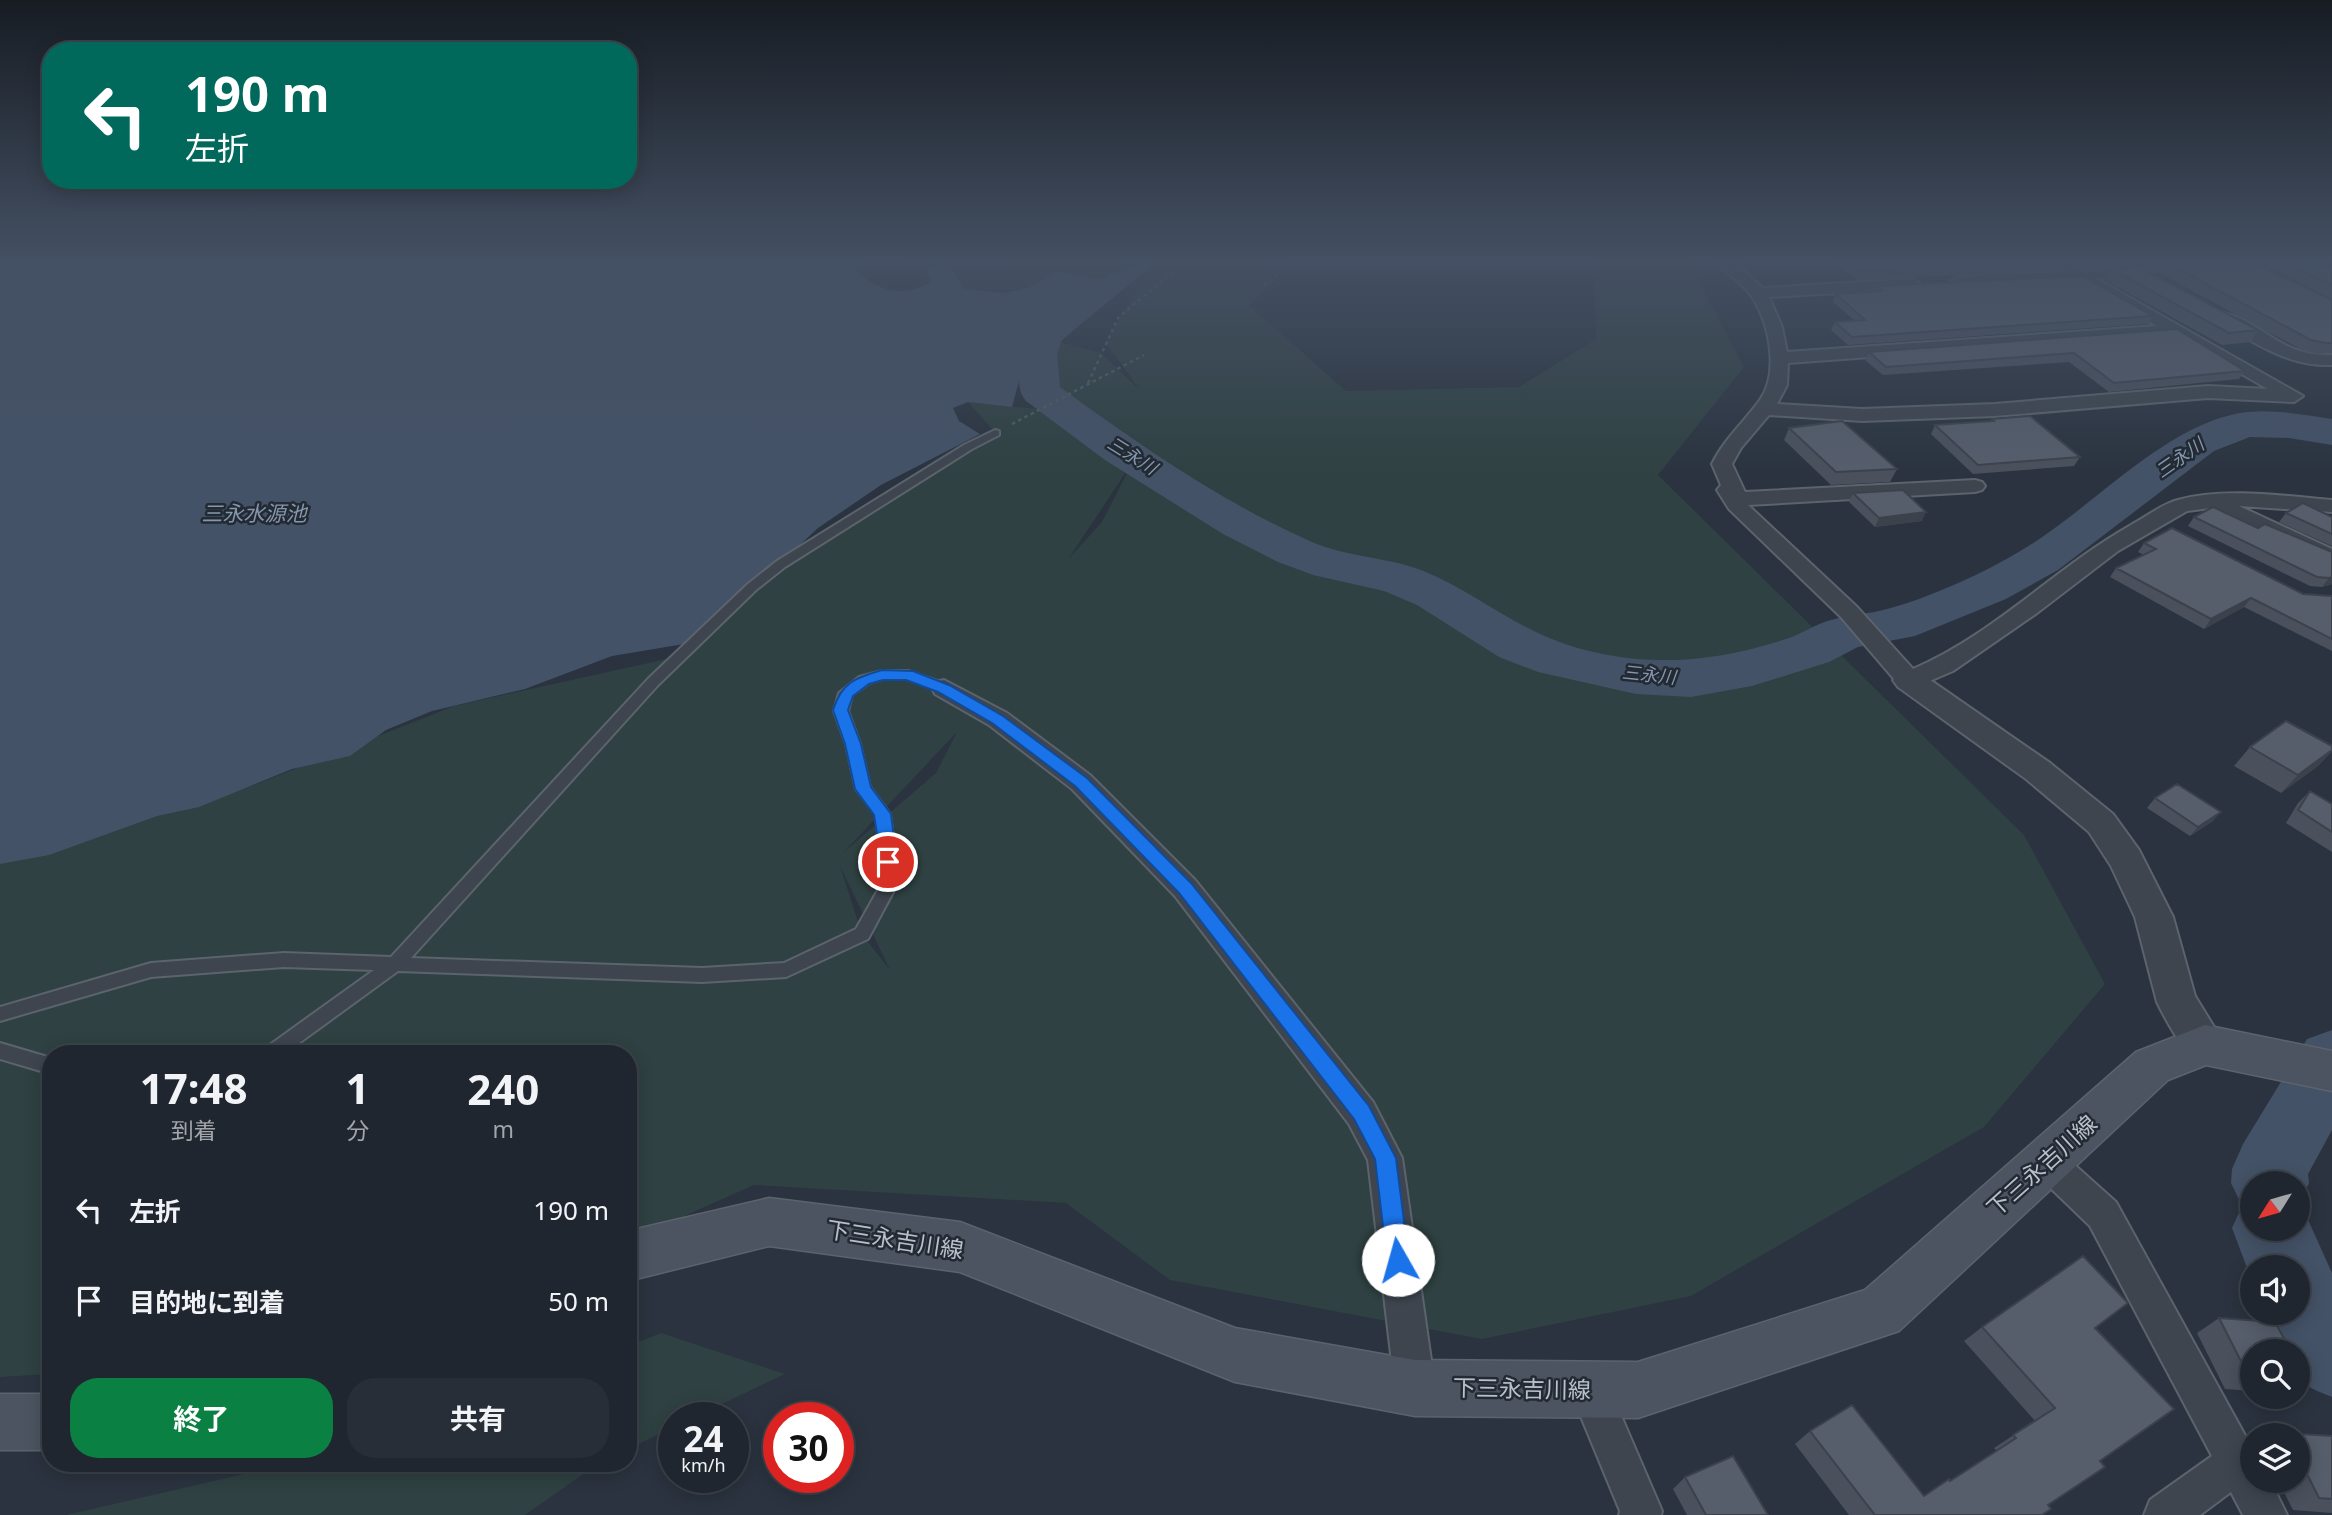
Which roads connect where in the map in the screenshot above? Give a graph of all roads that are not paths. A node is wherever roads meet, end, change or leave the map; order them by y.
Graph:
1 (1774, 333) edge
2 (2136, 333) edge
3 (2179, 333) edge
4 (2252, 333) edge
5 (1779, 358) junction
6 (2332, 360) edge
7 (1762, 410) junction
8 (995, 433) road end
9 (1975, 486) dead end
10 (1737, 499) junction
11 (2215, 502) junction
12 (2332, 506) edge
13 (2153, 520) junction
14 (2176, 531) edge
15 (2332, 557) edge
16 (1909, 680) junction
17 (943, 688) joint
18 (396, 964) junction
19 (0, 1014) edge
20 (283, 1045) edge
21 (2219, 1047) junction
22 (0, 1051) edge
23 (42, 1063) edge
24 (2332, 1071) edge
25 (2047, 1162) junction
26 (637, 1254) edge
27 (1415, 1388) junction
28 (1590, 1390) junction
29 (0, 1422) edge
30 (42, 1422) edge
31 (2236, 1463) junction
32 (1640, 1515) edge
33 (2165, 1515) edge
34 (2266, 1515) edge

1 - 5 street
2 - 5 street
3 - 7 street
4 - 6 street
5 - 7 street
7 - 10 street
8 - 18 lane
9 - 10 street
10 - 16 street
11 - 12 street
11 - 13 street
11 - 15 street
13 - 14 street
13 - 16 street
16 - 21 street
17 - 18 lane
17 - 27 street
18 - 19 lane
18 - 20 lane
21 - 24 main road
21 - 25 main road, 下三永吉川線
22 - 23 lane
25 - 28 main road, 下三永吉川線
25 - 31 street
26 - 27 main road, 下三永吉川線
27 - 28 main road, 下三永吉川線
28 - 32 street
29 - 30 main road
31 - 33 street
31 - 34 street

